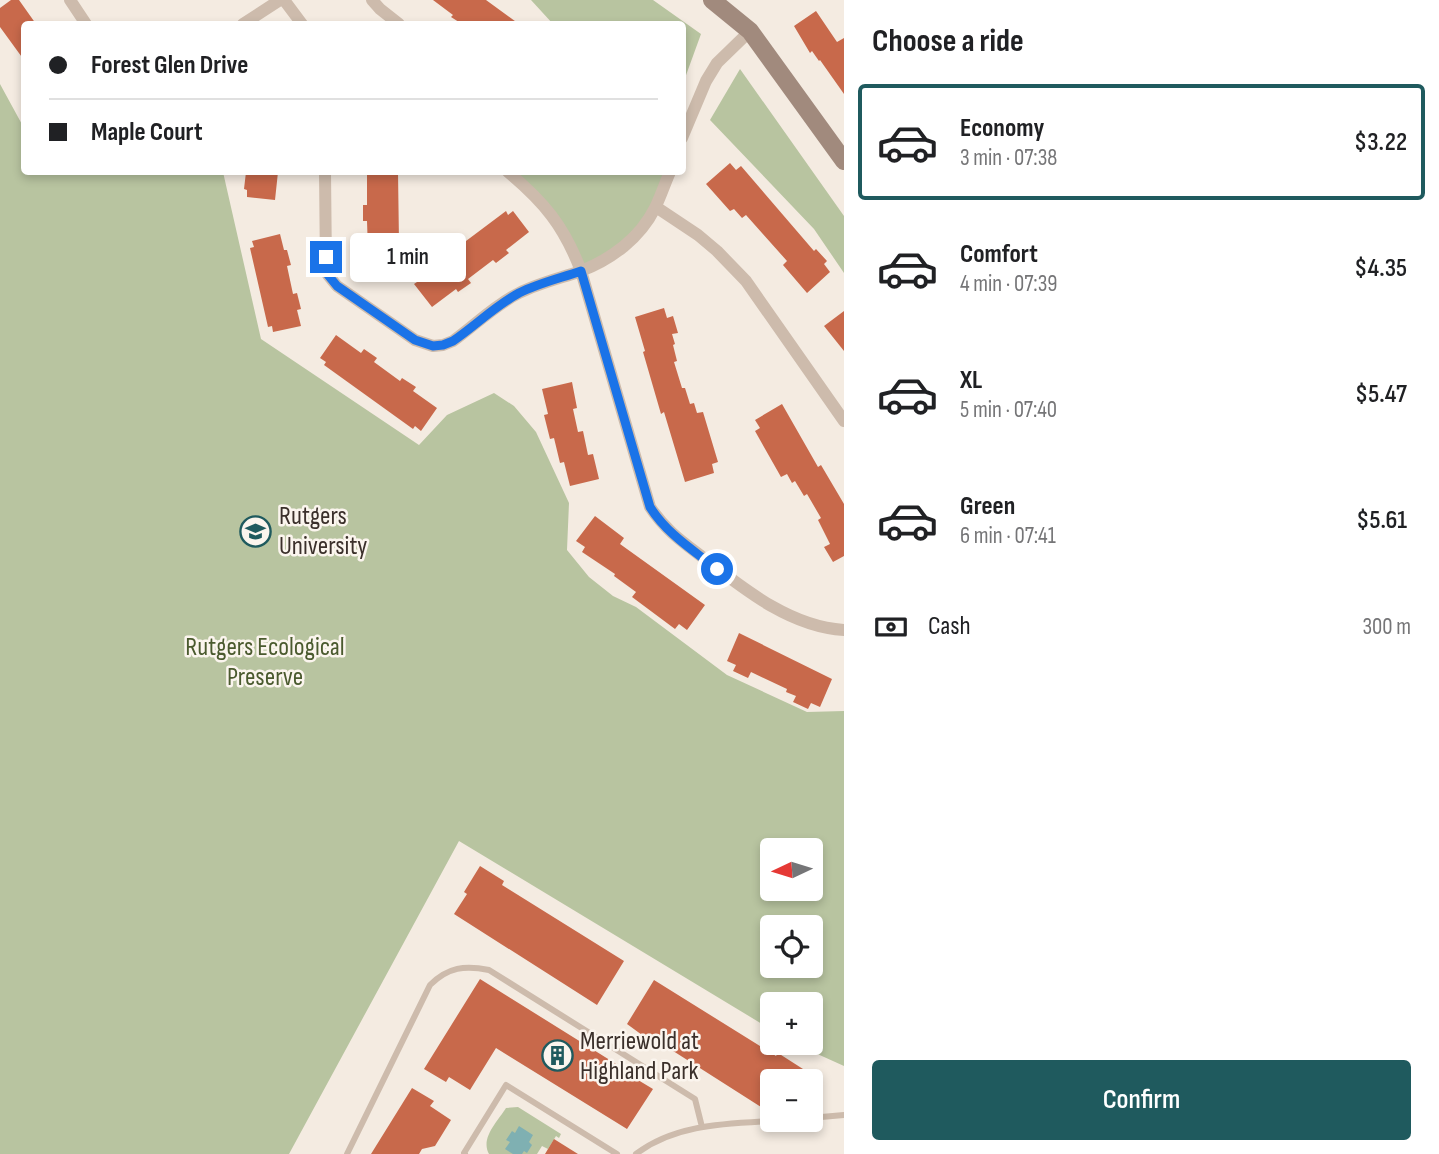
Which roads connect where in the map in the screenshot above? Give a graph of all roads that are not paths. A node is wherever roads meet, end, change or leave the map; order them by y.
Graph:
1 (70, 0) edge
2 (282, 0) edge
3 (372, 0) edge
4 (712, 0) edge
5 (84, 21) edge
6 (248, 21) edge
7 (300, 21) edge
8 (395, 21) edge
9 (750, 31) junction
10 (686, 128) edge
11 (844, 161) edge
12 (325, 175) edge
13 (511, 175) edge
14 (669, 175) edge
15 (656, 207) junction
16 (581, 271) junction
17 (844, 421) edge
18 (844, 629) edge
19 (844, 1115) edge
20 (823, 1117) edge
21 (760, 1122) edge
22 (702, 1127) junction
23 (347, 1154) edge
24 (465, 1154) edge
25 (617, 1154) edge
26 (636, 1154) edge

1 - 5 street
2 - 6 street
2 - 7 street
3 - 8 street
4 - 9 street
9 - 10 street
9 - 11 street
12 - 16 street
13 - 16 street
14 - 15 street
15 - 16 street
15 - 17 street
16 - 18 street
19 - 20 lane
21 - 22 lane
22 - 23 lane
22 - 26 lane
24 - 25 lane

